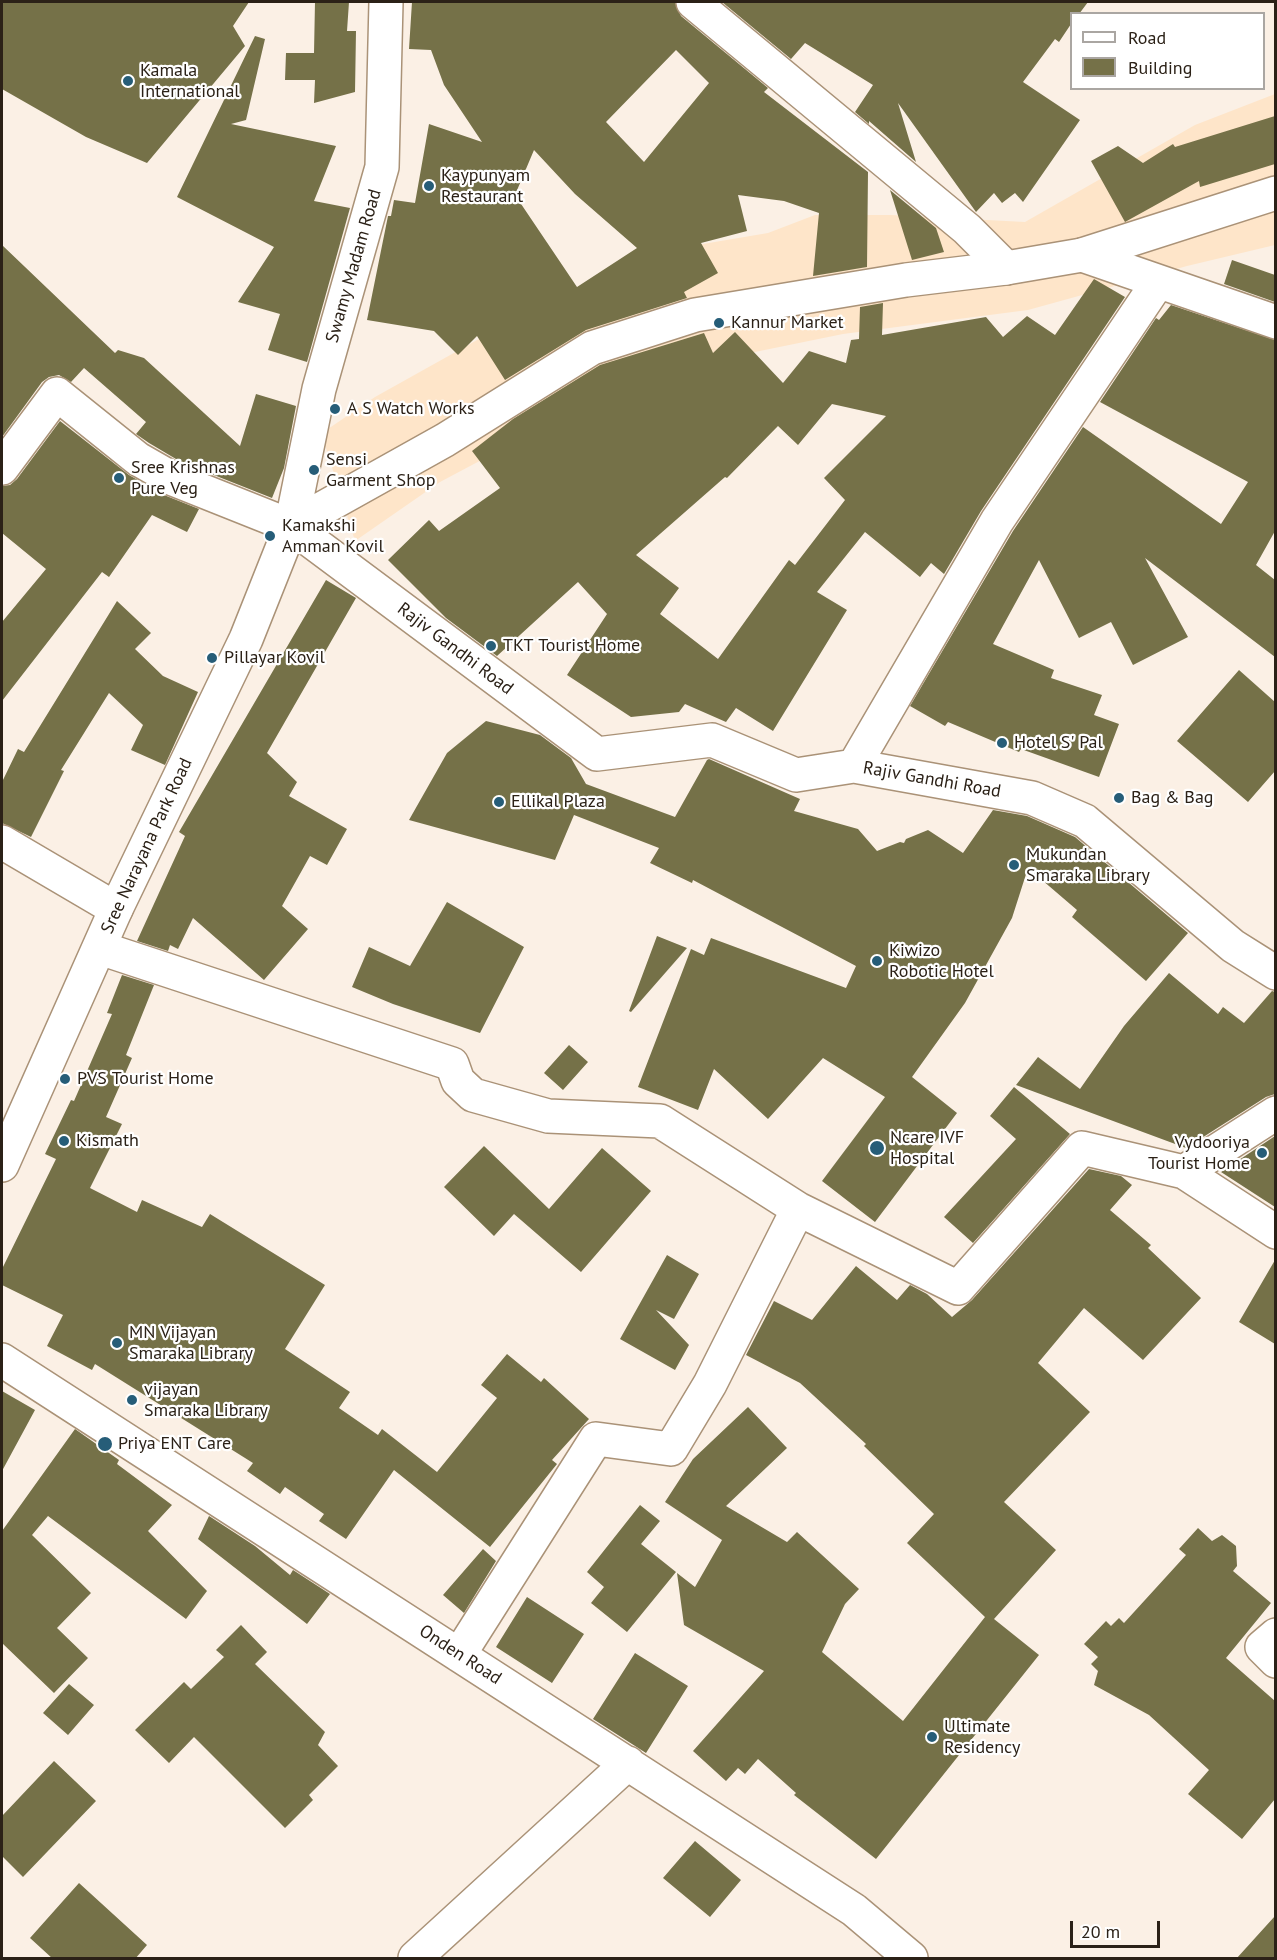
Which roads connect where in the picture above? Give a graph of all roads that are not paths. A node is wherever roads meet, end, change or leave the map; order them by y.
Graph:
1 (386, 2) edge
2 (693, 2) edge
3 (1275, 192) edge
4 (1082, 255) junction
5 (1006, 268) junction
6 (1158, 282) junction
7 (1275, 322) edge
8 (2, 468) edge
9 (291, 526) junction
10 (854, 766) junction
11 (2, 842) edge
12 (116, 909) junction
13 (100, 948) junction
14 (1275, 973) edge
15 (1275, 1113) edge
16 (2, 1163) edge
17 (1184, 1172) junction
18 (798, 1209) junction
19 (1275, 1232) edge
20 (2, 1360) edge
21 (1275, 1635) edge
22 (459, 1655) junction
23 (1275, 1661) edge
24 (628, 1763) junction
25 (415, 1959) edge
26 (911, 1959) edge

1 - 9 street, Swamy Madam Road
2 - 5 street
3 - 4 street
4 - 5 street
4 - 6 street
5 - 9 street
6 - 7 street
6 - 10 street
8 - 9 street, Rajiv Gandhi Road
9 - 10 street, Rajiv Gandhi Road
9 - 12 street, Sree Narayana Park Road
10 - 14 street, Rajiv Gandhi Road
11 - 12 street
12 - 13 street, Sree Narayana Park Road
13 - 16 street, Sree Narayana Park Road
13 - 18 street
15 - 17 street
17 - 18 street
17 - 19 street
18 - 22 street
20 - 22 street, Onden Road
21 - 23 street
22 - 24 street, Onden Road
24 - 25 street
24 - 26 street, Onden Road

